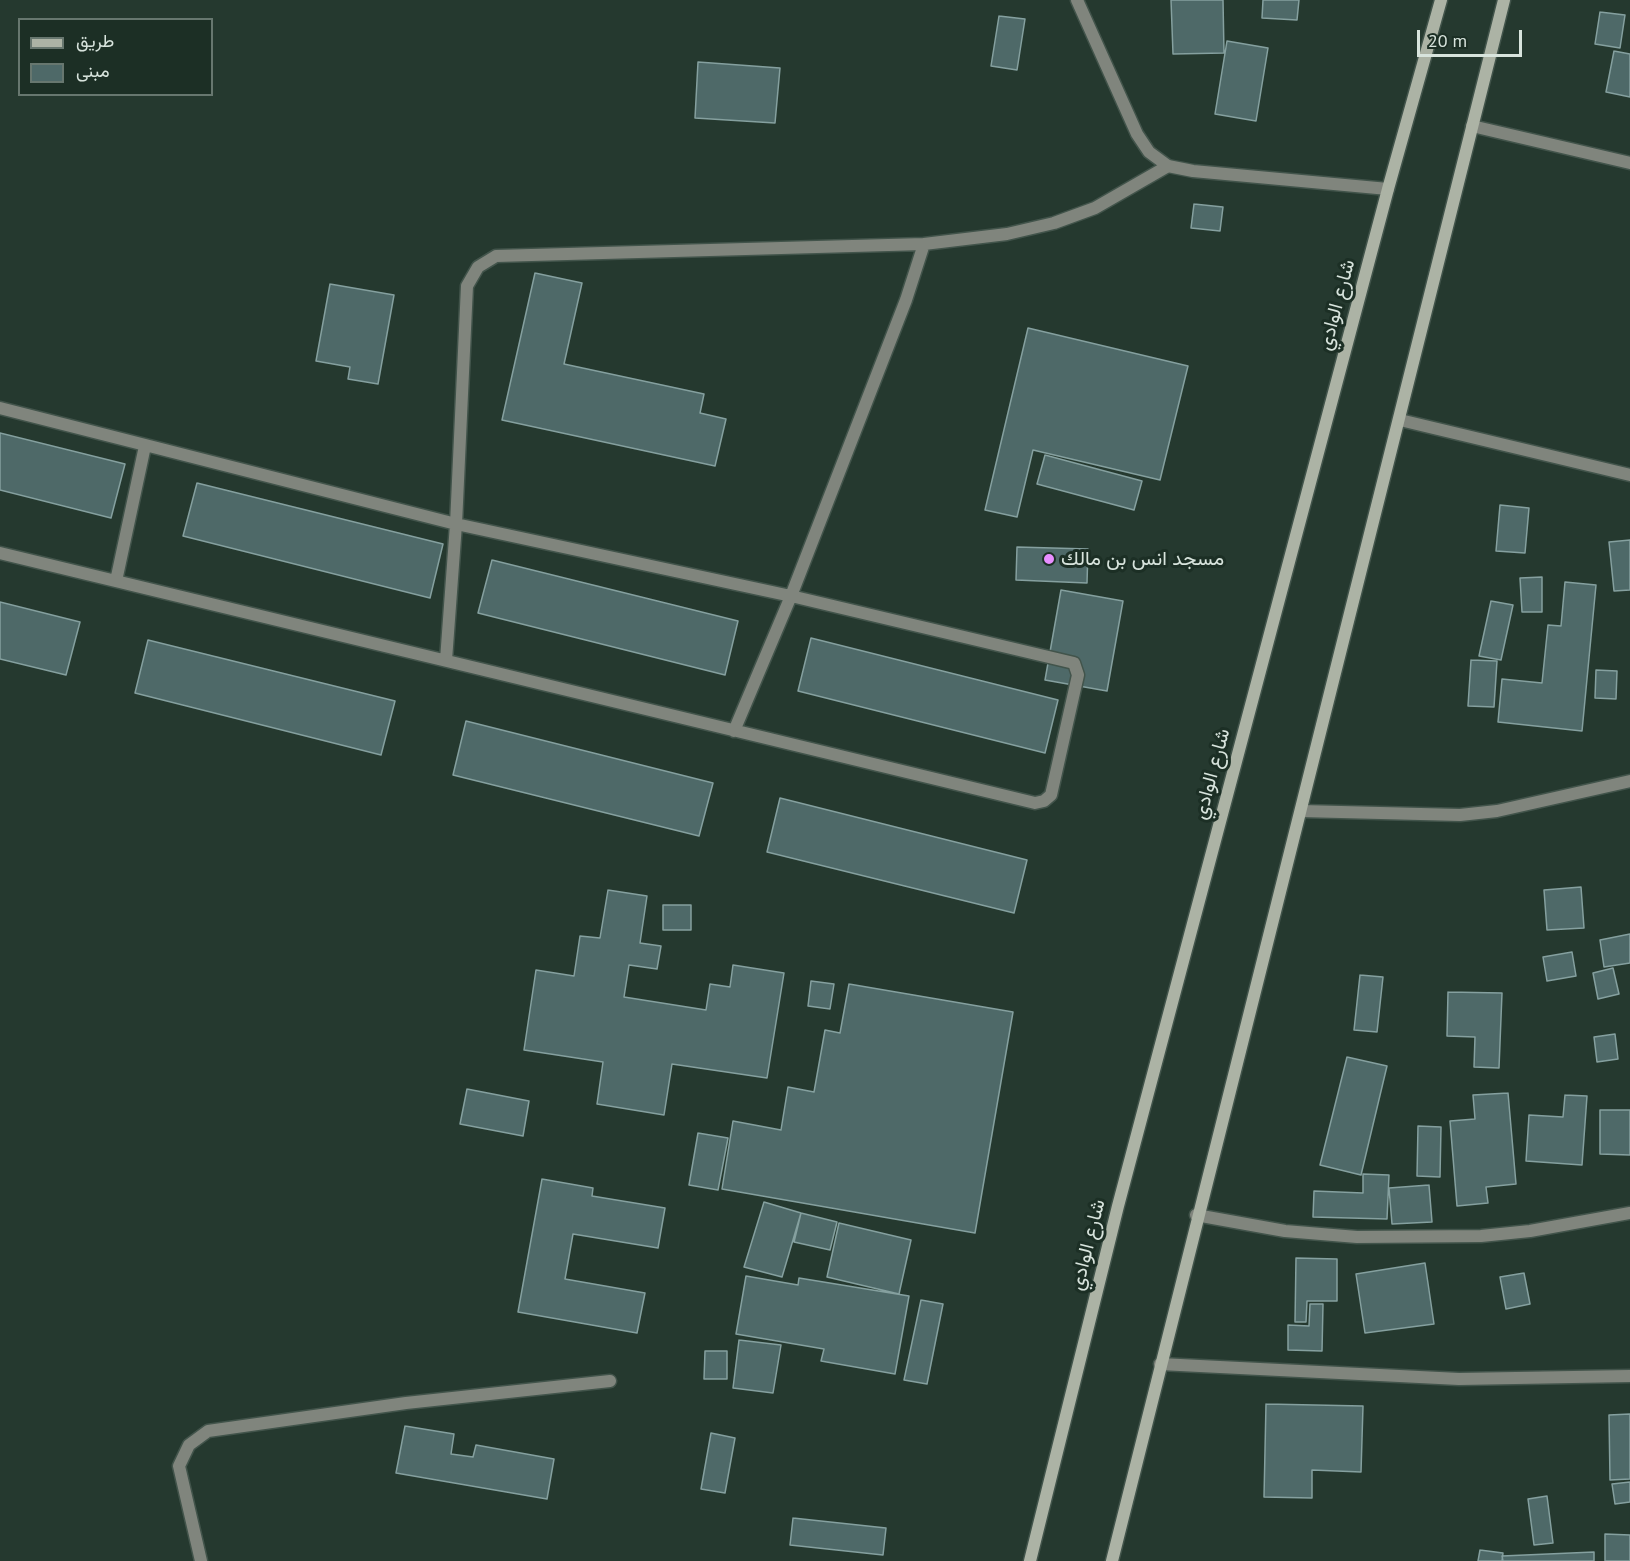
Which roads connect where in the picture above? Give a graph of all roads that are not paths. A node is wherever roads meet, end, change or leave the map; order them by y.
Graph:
1 (1077, 0) edge
2 (1441, 0) edge
3 (1504, 0) edge
4 (1472, 126) junction
5 (1630, 163) edge
6 (1168, 166) junction
7 (1388, 189) junction
8 (924, 244) junction
9 (0, 408) edge
10 (1400, 420) junction
11 (145, 446) junction
12 (1630, 475) edge
13 (456, 524) junction
14 (0, 553) edge
15 (116, 581) junction
16 (791, 596) junction
17 (446, 660) junction
18 (734, 731) junction
19 (1630, 781) edge
20 (1300, 811) junction
21 (1630, 1213) edge
22 (1197, 1215) junction
23 (1160, 1364) junction
24 (1630, 1376) edge
25 (610, 1381) dead end
26 (201, 1561) edge
27 (1030, 1561) edge
28 (1112, 1561) edge

1 - 6 street
2 - 7 main road, شارع الوادي
3 - 4 main road
4 - 5 street
4 - 10 main road
6 - 7 street
6 - 8 street
7 - 27 main road, شارع الوادي
8 - 13 street
8 - 16 street
9 - 11 street
10 - 12 street
10 - 20 main road
11 - 13 street
11 - 15 street
13 - 16 street
13 - 17 street
14 - 15 street
15 - 17 street
16 - 18 street
16 - 18 street
17 - 18 street
19 - 20 street
20 - 22 main road
21 - 22 street
22 - 23 main road
23 - 24 street
23 - 28 main road
25 - 26 street

